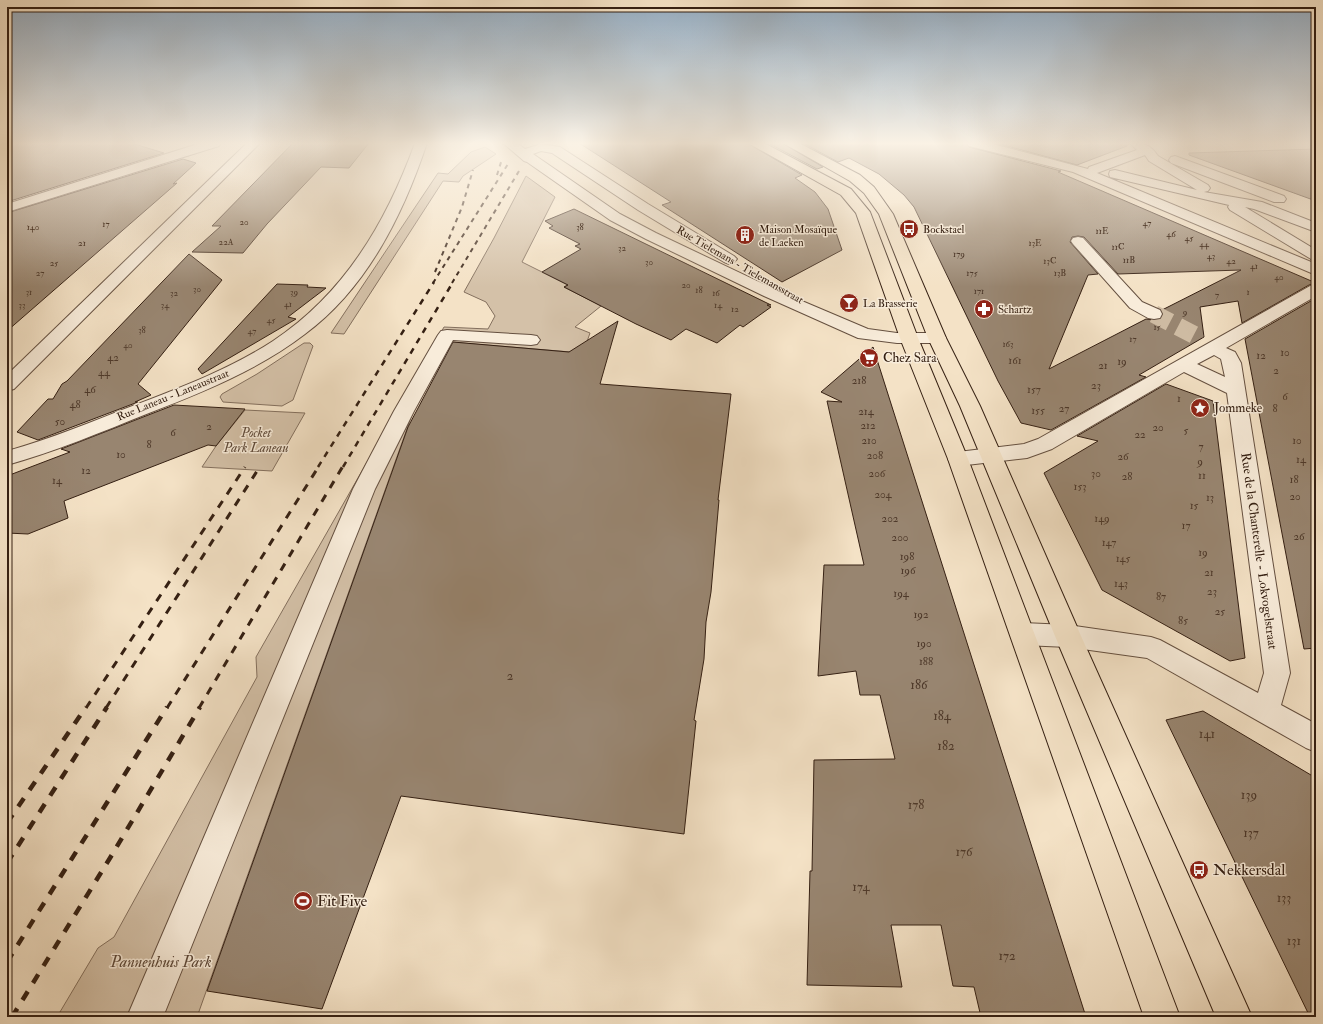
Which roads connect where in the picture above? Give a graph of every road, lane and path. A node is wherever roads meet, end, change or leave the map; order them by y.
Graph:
1 (62, 191) edge
2 (205, 191) edge
3 (404, 191) edge
4 (576, 191) edge
5 (619, 191) edge
6 (844, 191) edge
7 (870, 191) edge
8 (1131, 191) edge
9 (1184, 191) edge
10 (1207, 191) edge
11 (1259, 191) edge
12 (1222, 200) junction
13 (1294, 204) dead end
14 (7, 208) edge
15 (1316, 228) edge
16 (1078, 241) dead end
17 (1315, 263) edge
18 (1316, 289) edge
19 (1154, 314) tunnel mouth
20 (835, 320) junction
21 (909, 338) junction
22 (937, 338) junction
23 (531, 340) dead end
24 (1210, 344) junction
25 (1184, 365) junction
26 (7, 386) edge
27 (1236, 390) junction
28 (991, 455) junction
29 (7, 458) edge
30 (958, 459) junction
31 (1023, 634) junction
32 (1068, 636) junction
33 (1266, 710) junction
34 (1316, 739) edge
35 (145, 1017) edge
36 (1162, 1017) edge
37 (1234, 1017) edge

1 - 14 street
2 - 26 street
3 - 29 street, Rue Laneau - Laneaustraat
4 - 20 street, Rue Tielemans - Tielemansstraat
5 - 20 street, Rue Tielemans - Tielemansstraat
6 - 21 main road
7 - 22 main road
8 - 17 street
9 - 12 street
10 - 12 street
11 - 13 street
12 - 15 street
12 - 17 street
16 - 19 street
18 - 24 street
20 - 21 street, Rue Tielemans - Tielemansstraat
21 - 22 street, Rue Tielemans - Tielemansstraat
21 - 30 main road
22 - 28 main road
23 - 35 street
24 - 25 street
24 - 27 street, Rue de la Chanterelle - Lokvogelstraat
25 - 27 street
25 - 28 street
27 - 33 street, Rue de la Chanterelle - Lokvogelstraat
28 - 30 street
28 - 32 main road
30 - 31 main road
31 - 32 street
31 - 36 main road
32 - 33 street
32 - 37 main road
33 - 34 street

